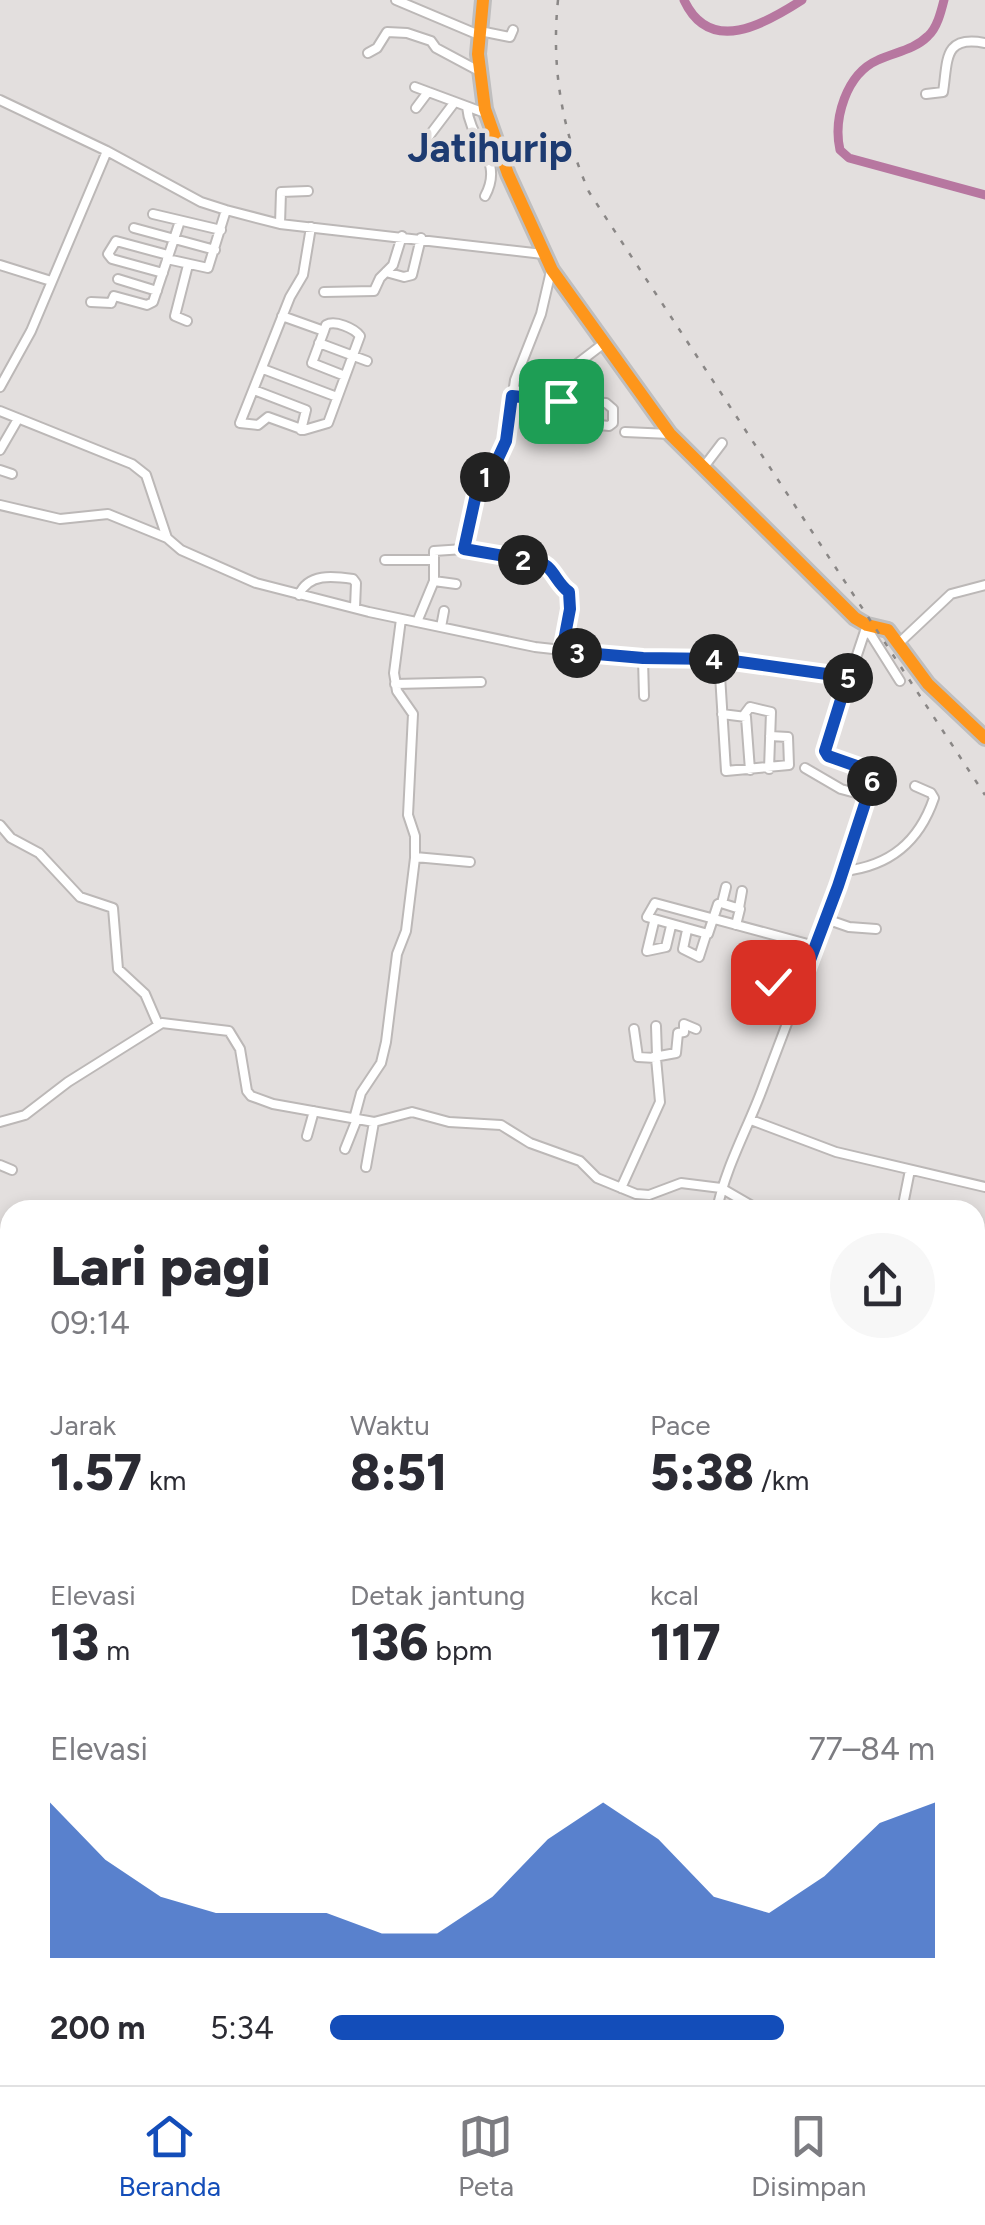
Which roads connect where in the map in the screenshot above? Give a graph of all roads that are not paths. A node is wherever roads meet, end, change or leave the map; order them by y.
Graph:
1 (396, 0) edge
2 (483, 0) edge
3 (513, 30) dead end
4 (479, 41) junction
5 (985, 44) edge
6 (368, 53) dead end
7 (479, 70) junction
8 (415, 87) dead end
9 (428, 92) junction
10 (926, 94) dead end
11 (0, 100) edge
12 (454, 103) junction
13 (468, 107) junction
14 (416, 108) dead end
15 (487, 115) junction
16 (426, 140) dead end
17 (107, 151) junction
18 (308, 191) dead end
19 (484, 196) dead end
20 (226, 210) junction
21 (153, 214) dead end
22 (180, 220) junction
23 (280, 224) junction
24 (312, 227) junction
25 (134, 228) dead end
26 (221, 230) junction
27 (402, 236) junction
28 (421, 238) junction
29 (173, 239) junction
30 (215, 250) junction
31 (542, 254) junction
32 (168, 257) junction
33 (0, 265) edge
34 (188, 265) junction
35 (552, 270) junction
36 (386, 272) junction
37 (162, 273) junction
38 (118, 279) dead end
39 (51, 281) junction
40 (157, 291) junction
41 (324, 292) dead end
42 (91, 302) dead end
43 (282, 316) junction
44 (188, 323) dead end
45 (324, 330) junction
46 (319, 343) junction
47 (603, 344) junction
48 (353, 356) junction
49 (368, 361) dead end
50 (263, 369) junction
51 (345, 376) junction
52 (0, 387) edge
53 (254, 390) junction
54 (512, 396) junction
55 (337, 397) junction
56 (534, 398) junction
57 (561, 401) junction
58 (574, 402) junction
59 (0, 412) edge
60 (18, 418) junction
61 (227, 418) dead end
62 (533, 418) junction
63 (554, 420) junction
64 (240, 423) junction
65 (574, 423) junction
66 (301, 430) junction
67 (625, 432) dead end
68 (670, 434) junction
69 (532, 435) dead end
70 (552, 436) dead end
71 (573, 437) dead end
72 (722, 443) dead end
73 (0, 450) edge
74 (703, 468) junction
75 (0, 470) edge
76 (12, 474) dead end
77 (0, 505) edge
78 (167, 538) junction
79 (464, 549) junction
80 (385, 560) dead end
81 (433, 560) junction
82 (434, 580) junction
83 (456, 584) dead end
84 (985, 585) edge
85 (299, 595) junction
86 (355, 608) junction
87 (444, 611) dead end
88 (401, 618) junction
89 (417, 622) junction
90 (440, 627) junction
91 (866, 629) junction
92 (589, 639) dead end
93 (899, 643) junction
94 (562, 651) junction
95 (589, 654) junction
96 (643, 658) junction
97 (719, 659) junction
98 (848, 677) junction
99 (900, 681) dead end
100 (481, 682) dead end
101 (395, 684) junction
102 (644, 696) dead end
103 (722, 714) junction
104 (744, 715) junction
105 (770, 736) junction
106 (985, 738) edge
107 (806, 768) dead end
108 (769, 769) junction
109 (750, 770) junction
110 (915, 786) dead end
111 (867, 796) junction
112 (0, 825) edge
113 (415, 858) junction
114 (470, 862) dead end
115 (844, 870) junction
116 (726, 888) dead end
117 (742, 892) dead end
118 (722, 903) junction
119 (739, 908) junction
120 (826, 919) junction
121 (715, 920) junction
122 (654, 922) junction
123 (671, 926) junction
124 (736, 926) junction
125 (876, 929) dead end
126 (688, 930) junction
127 (706, 935) junction
128 (816, 946) junction
129 (773, 982) dead end
130 (798, 992) junction
131 (158, 1024) junction
132 (656, 1026) dead end
133 (634, 1029) dead end
134 (696, 1029) dead end
135 (655, 1056) junction
136 (314, 1112) junction
137 (356, 1119) junction
138 (751, 1120) junction
139 (0, 1122) edge
140 (374, 1122) junction
141 (308, 1136) dead end
142 (345, 1150) dead end
143 (0, 1166) edge
144 (366, 1167) dead end
145 (12, 1170) dead end
146 (910, 1170) junction
147 (985, 1187) edge
148 (621, 1188) junction
149 (721, 1188) junction
150 (719, 1200) edge
151 (743, 1200) edge
152 (904, 1200) edge

1 - 4 street
2 - 4 highway
3 - 4 street
4 - 7 highway
5 - 10 street
6 - 7 street
7 - 15 highway
8 - 9 street
9 - 12 street
9 - 14 street
11 - 17 street
12 - 13 street
12 - 16 street
13 - 15 street
13 - 19 street
15 - 31 highway
17 - 20 street
17 - 39 street
18 - 23 street
20 - 23 street
20 - 26 street
21 - 22 street
22 - 26 street
22 - 29 street
23 - 24 street
24 - 27 street
24 - 43 street
25 - 29 street
26 - 30 street
27 - 28 street
27 - 36 street
28 - 31 street
28 - 36 street
29 - 30 street
29 - 32 street
30 - 34 street
31 - 35 highway
32 - 34 street
32 - 37 street
32 - 37 street
33 - 39 street
34 - 44 street
35 - 47 highway
35 - 54 street
36 - 41 street
37 - 40 street
38 - 40 street
39 - 52 street
40 - 42 street
43 - 45 street
43 - 50 street
45 - 46 street
45 - 48 street
46 - 48 street
46 - 51 street
47 - 57 street
47 - 68 highway
48 - 49 street
48 - 51 street
50 - 53 street
50 - 55 street
51 - 55 street
53 - 64 street
53 - 66 street
54 - 56 street
54 - 79 street
55 - 66 street
56 - 57 street
56 - 62 street
57 - 58 street
58 - 65 street
58 - 65 street
59 - 60 street
60 - 73 street
60 - 78 street
61 - 64 street
62 - 63 street
62 - 69 street
63 - 65 street
63 - 70 street
64 - 66 street
65 - 71 street
67 - 68 street
68 - 74 highway
72 - 74 street
74 - 91 highway
75 - 76 street
77 - 78 street
78 - 85 street
79 - 81 street
79 - 94 street
80 - 81 street
81 - 82 street
82 - 83 street
82 - 89 street
84 - 93 street
85 - 86 street
85 - 86 street
86 - 88 street
87 - 90 street
88 - 89 street
88 - 101 street
89 - 90 street
90 - 94 street
91 - 93 highway
91 - 98 street
91 - 99 street
92 - 95 street
93 - 106 highway
94 - 95 street
95 - 96 street
96 - 97 street
96 - 102 street
97 - 98 street
97 - 103 street
98 - 111 street
100 - 101 street
101 - 113 street
103 - 104 street
103 - 109 street
104 - 105 street
104 - 109 street
105 - 108 street
105 - 108 street
107 - 111 street
108 - 109 street
110 - 115 street
111 - 115 street
112 - 131 street
113 - 114 street
113 - 137 street
115 - 120 street
116 - 118 street
117 - 119 street
118 - 119 street
118 - 121 street
119 - 124 street
120 - 125 street
120 - 128 street
121 - 122 street
121 - 124 street
121 - 127 street
122 - 123 street
122 - 123 street
123 - 126 street
124 - 128 street
126 - 127 street
126 - 127 street
128 - 130 street
129 - 130 street
130 - 138 street
131 - 136 street
131 - 139 street
132 - 135 street
133 - 135 street
134 - 135 street
135 - 148 street
136 - 137 street
136 - 141 street
137 - 140 street
137 - 142 street
138 - 146 street
138 - 149 street
140 - 144 street
140 - 148 street
143 - 145 street
146 - 147 street
146 - 152 street
148 - 149 street
149 - 150 street
149 - 151 street

